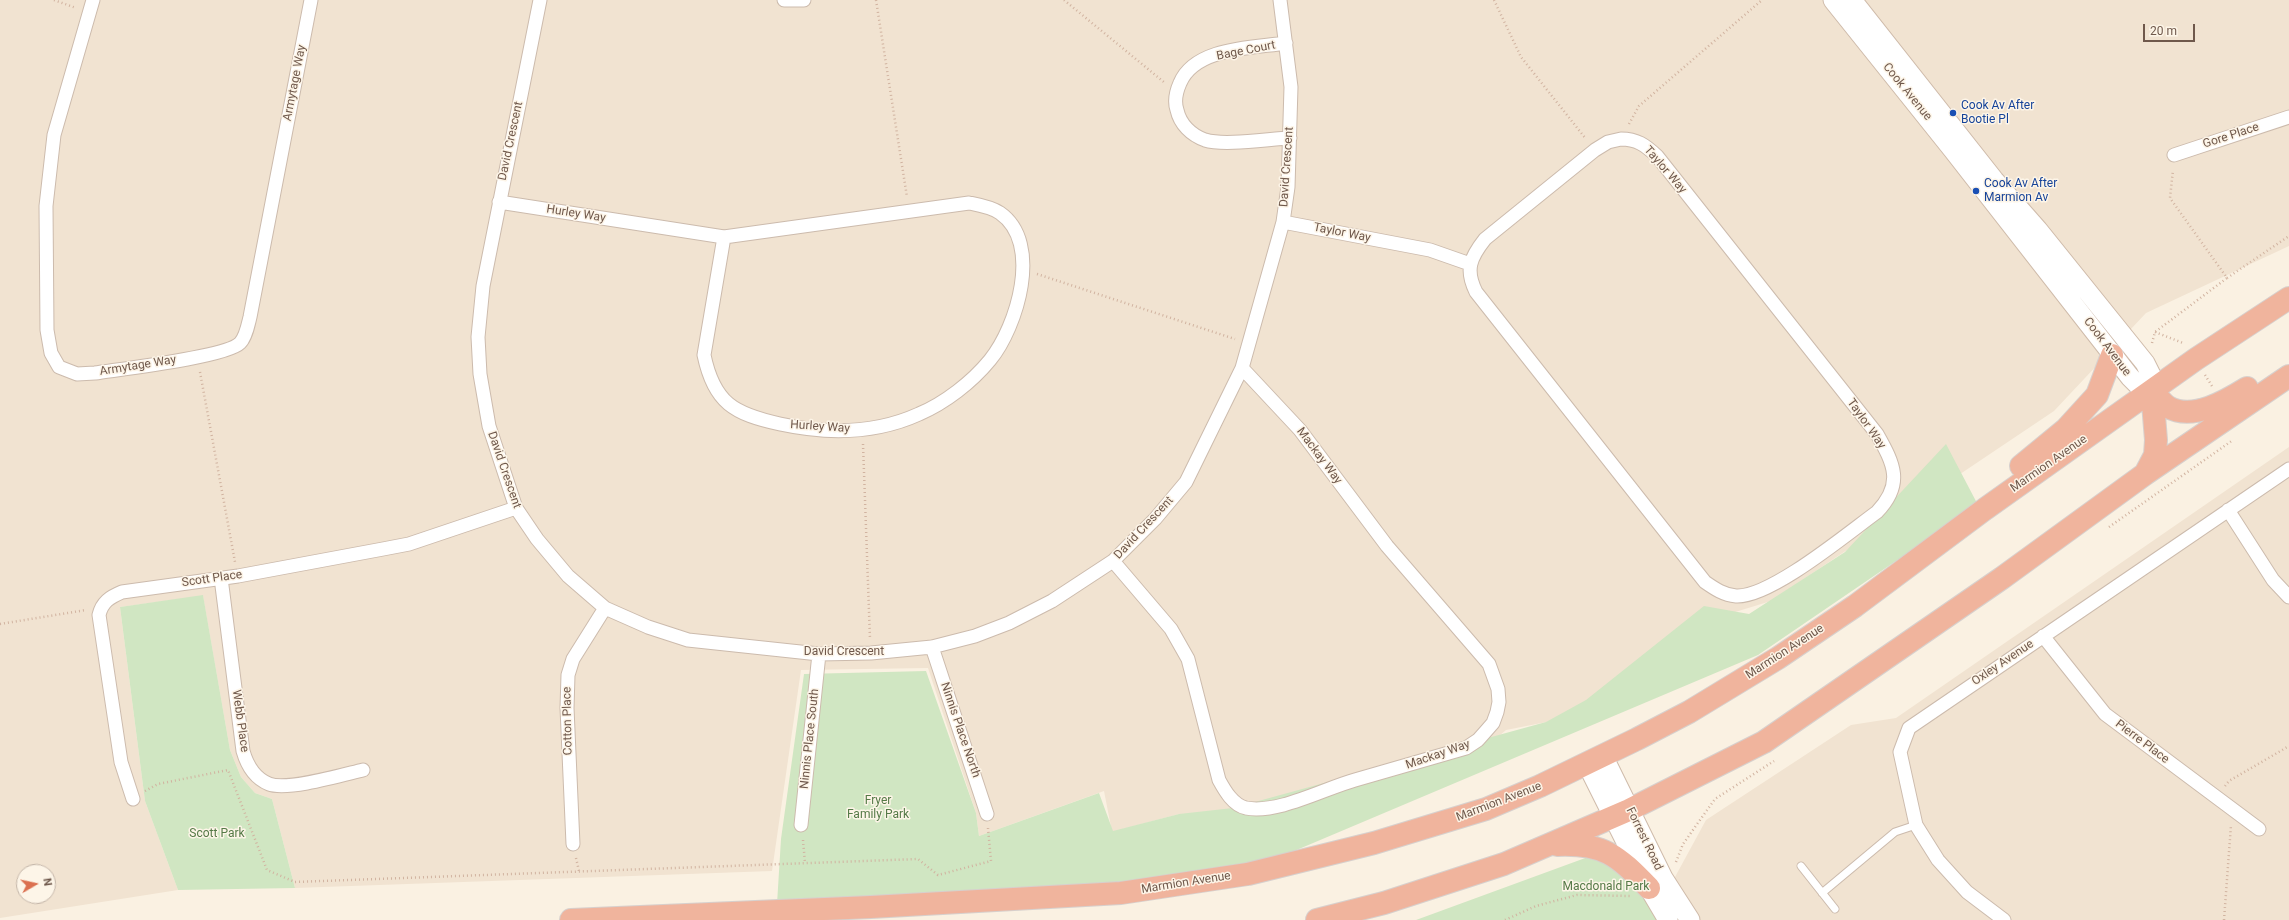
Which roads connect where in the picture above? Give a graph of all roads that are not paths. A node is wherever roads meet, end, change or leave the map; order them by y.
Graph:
1 (93, 0) edge
2 (311, 0) edge
3 (540, 0) edge
4 (784, 0) edge
5 (804, 0) edge
6 (1280, 0) edge
7 (1833, 0) edge
8 (1852, 0) edge
9 (1286, 43) junction
10 (2289, 117) edge
11 (1290, 138) junction
12 (2174, 155) road end
13 (499, 202) junction
14 (1283, 222) junction
15 (724, 237) junction
16 (1470, 264) junction
17 (2289, 298) edge
18 (2112, 355) junction
19 (2289, 361) edge
20 (1242, 368) junction
21 (2289, 376) edge
22 (2152, 391) junction
23 (2289, 469) edge
24 (2145, 474) junction
25 (516, 508) junction
26 (1985, 509) junction
27 (2228, 510) junction
28 (1113, 561) junction
29 (221, 578) junction
30 (2289, 597) edge
31 (605, 608) junction
32 (2043, 636) junction
33 (932, 647) junction
34 (819, 654) junction
35 (1595, 760) junction
36 (362, 770) dead end
37 (132, 799) road end
38 (987, 814) road end
39 (1621, 814) junction
40 (801, 825) road end
41 (1916, 825) junction
42 (2259, 829) dead end
43 (573, 844) dead end
44 (1551, 845) junction
45 (1801, 866) dead end
46 (1656, 883) junction
47 (1822, 892) junction
48 (1835, 909) dead end
49 (865, 914) edge
50 (774, 916) edge
51 (571, 920) edge
52 (1317, 920) edge
53 (1668, 920) edge
54 (1690, 920) edge
55 (2004, 920) edge

1 - 2 street, Armytage Way
3 - 13 street, David Crescent
4 - 5 street
6 - 9 street, David Crescent
7 - 18 street, Cook Avenue
8 - 22 street, Cook Avenue
9 - 11 street, David Crescent
9 - 11 street, Bage Court
10 - 12 street, Gore Place
11 - 14 street, David Crescent
13 - 15 street, Hurley Way
13 - 25 street, David Crescent
14 - 16 street, Taylor Way
14 - 20 street, David Crescent
15 - 15 street, Hurley Way
16 - 16 street, Taylor Way
17 - 22 highway, Marmion Avenue
18 - 22 street, Cook Avenue
18 - 26 highway
19 - 22 highway
20 - 28 street, David Crescent
20 - 28 street, Mackay Way
21 - 24 highway
22 - 24 highway
22 - 26 highway, Marmion Avenue
23 - 27 street, Oxley Avenue
24 - 39 highway
25 - 29 street, Scott Place
25 - 31 street, David Crescent
26 - 35 highway, Marmion Avenue
27 - 30 street
27 - 32 street, Oxley Avenue
28 - 33 street, David Crescent
29 - 36 street, Webb Place
29 - 37 street, Scott Place
31 - 34 street, David Crescent
31 - 43 street, Cotton Place
32 - 41 street, Oxley Avenue
32 - 42 street, Pierre Place
33 - 34 street, David Crescent
33 - 38 street, Ninnis Place North
34 - 40 street, Ninnis Place South
35 - 39 street, Forrest Road
35 - 49 highway, Marmion Avenue
39 - 44 highway
39 - 46 street, Forrest Road
41 - 47 lane
41 - 55 street, Oxley Avenue
44 - 46 highway
44 - 52 highway
45 - 47 lane
46 - 53 street, Forrest Road
46 - 54 street, Forrest Road
47 - 48 lane
49 - 50 highway, Marmion Avenue
50 - 51 highway, Marmion Avenue

